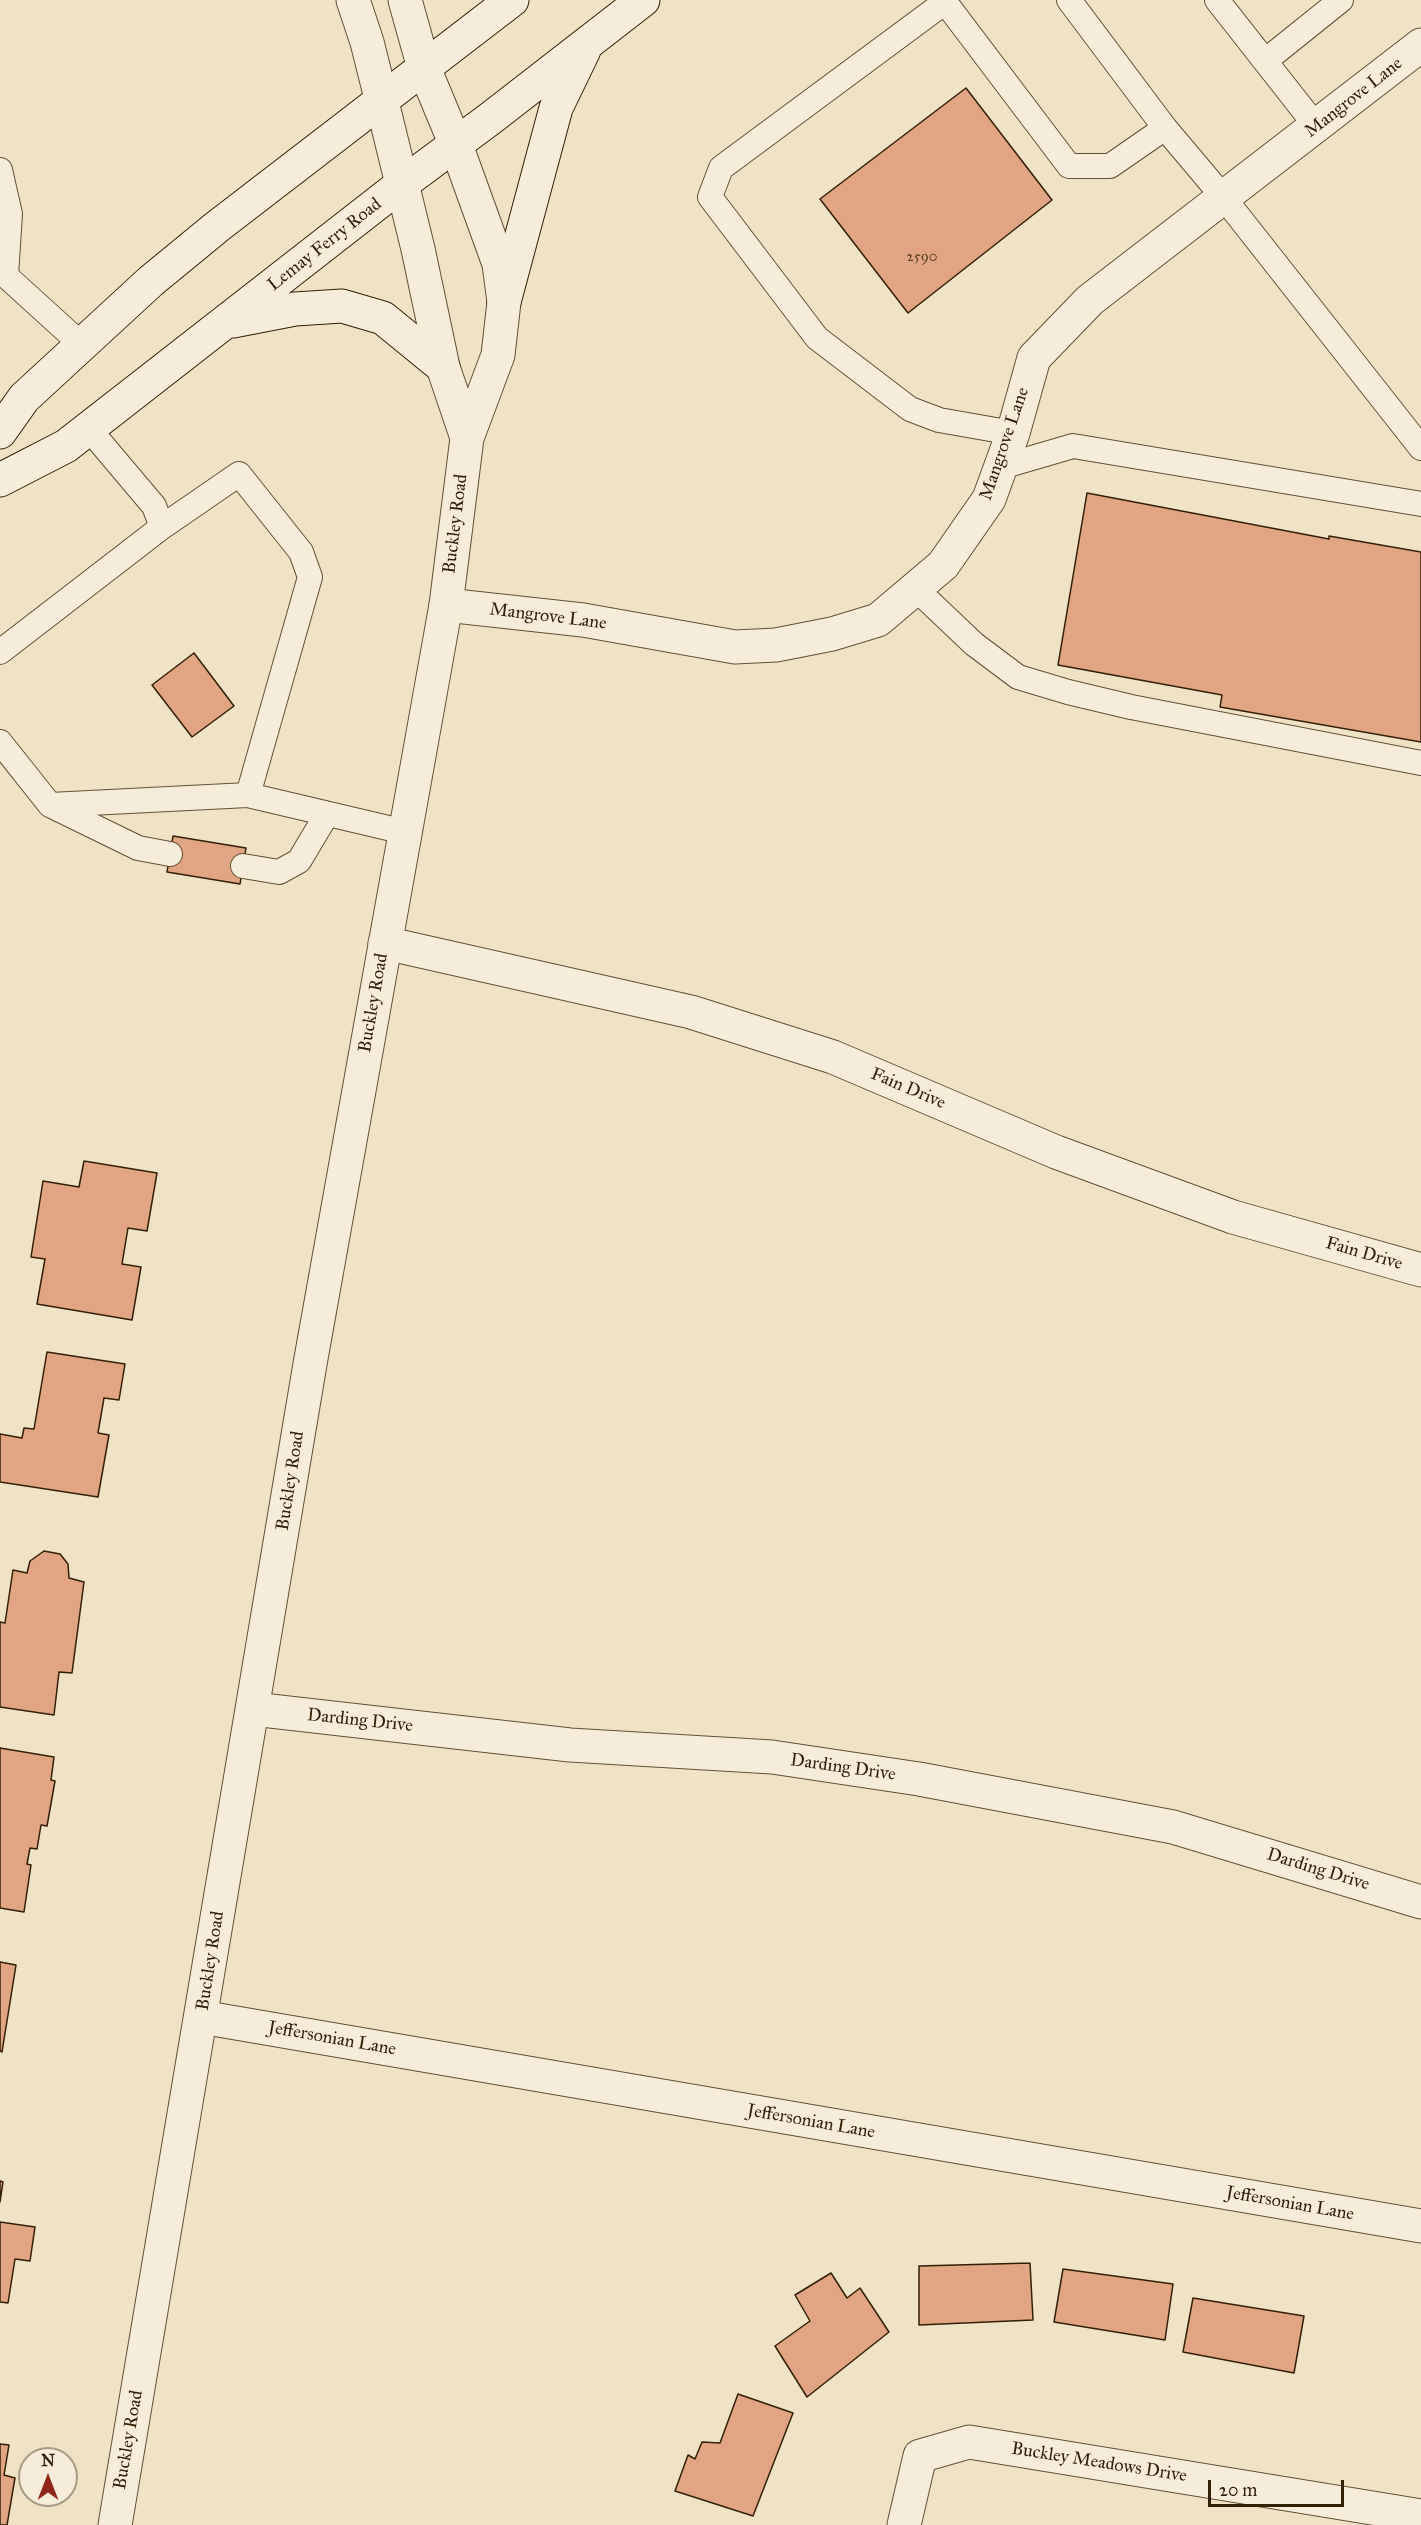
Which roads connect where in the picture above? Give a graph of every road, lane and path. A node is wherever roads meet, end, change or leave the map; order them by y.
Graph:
1 (353, 0) edge
2 (405, 0) edge
3 (512, 0) edge
4 (643, 0) edge
5 (1069, 0) edge
6 (1217, 0) edge
7 (1341, 0) edge
8 (587, 44) junction
9 (1421, 45) edge
10 (1265, 61) junction
11 (424, 69) junction
12 (382, 102) junction
13 (1316, 126) junction
14 (1165, 128) junction
15 (456, 145) junction
16 (0, 170) edge
17 (402, 184) junction
18 (1224, 198) junction
19 (3, 277) edge
20 (504, 302) junction
21 (225, 323) junction
22 (82, 345) junction
23 (443, 367) junction
24 (89, 429) junction
25 (0, 432) edge
26 (1012, 433) junction
27 (467, 438) junction
28 (1421, 448) edge
29 (1001, 467) junction
30 (0, 480) edge
31 (1421, 504) edge
32 (162, 527) junction
33 (916, 589) junction
34 (446, 605) junction
35 (0, 652) edge
36 (0, 742) edge
37 (1421, 763) edge
38 (248, 795) junction
39 (50, 805) junction
40 (327, 814) junction
41 (405, 832) junction
42 (170, 854) dead end
43 (243, 866) dead end
44 (385, 943) junction
45 (1421, 1270) edge
46 (253, 1709) junction
47 (1421, 1902) edge
48 (201, 2017) junction
49 (1421, 2226) edge
50 (1421, 2516) edge
51 (115, 2525) edge
52 (904, 2525) edge

1 - 12 street, Buckley Road
2 - 11 street, Buckley Road
3 - 11 street
4 - 8 street, Lemay Ferry Road
5 - 14 lane
6 - 10 lane
7 - 10 lane
8 - 15 street, Lemay Ferry Road
8 - 20 street
9 - 13 street, Mangrove Lane
10 - 13 lane
11 - 12 street
11 - 15 street, Buckley Road
12 - 17 street, Buckley Road
12 - 22 street
13 - 18 street, Mangrove Lane
14 - 18 lane
14 - 26 lane
15 - 17 street, Lemay Ferry Road
15 - 20 street, Buckley Road
16 - 19 lane
17 - 21 street, Lemay Ferry Road
17 - 23 street, Buckley Road
18 - 26 street, Mangrove Lane
18 - 28 lane
19 - 22 lane
20 - 27 street, Buckley Road
21 - 23 street
21 - 24 street, Lemay Ferry Road
22 - 25 street
23 - 27 street, Buckley Road
24 - 30 street, Lemay Ferry Road
24 - 32 lane
26 - 29 street, Mangrove Lane
27 - 34 street, Buckley Road
29 - 31 lane
29 - 33 street, Mangrove Lane
32 - 35 lane
32 - 38 lane
33 - 34 street, Mangrove Lane
33 - 37 lane
34 - 41 street, Buckley Road
36 - 39 lane
38 - 39 lane
38 - 40 lane
39 - 42 lane
40 - 41 lane
40 - 43 lane
41 - 44 street, Buckley Road
44 - 45 street, Fain Drive
44 - 46 street, Buckley Road
46 - 47 street, Darding Drive
46 - 48 street, Buckley Road
48 - 49 street, Jeffersonian Lane
48 - 51 street, Buckley Road
50 - 52 street, Buckley Meadows Drive

